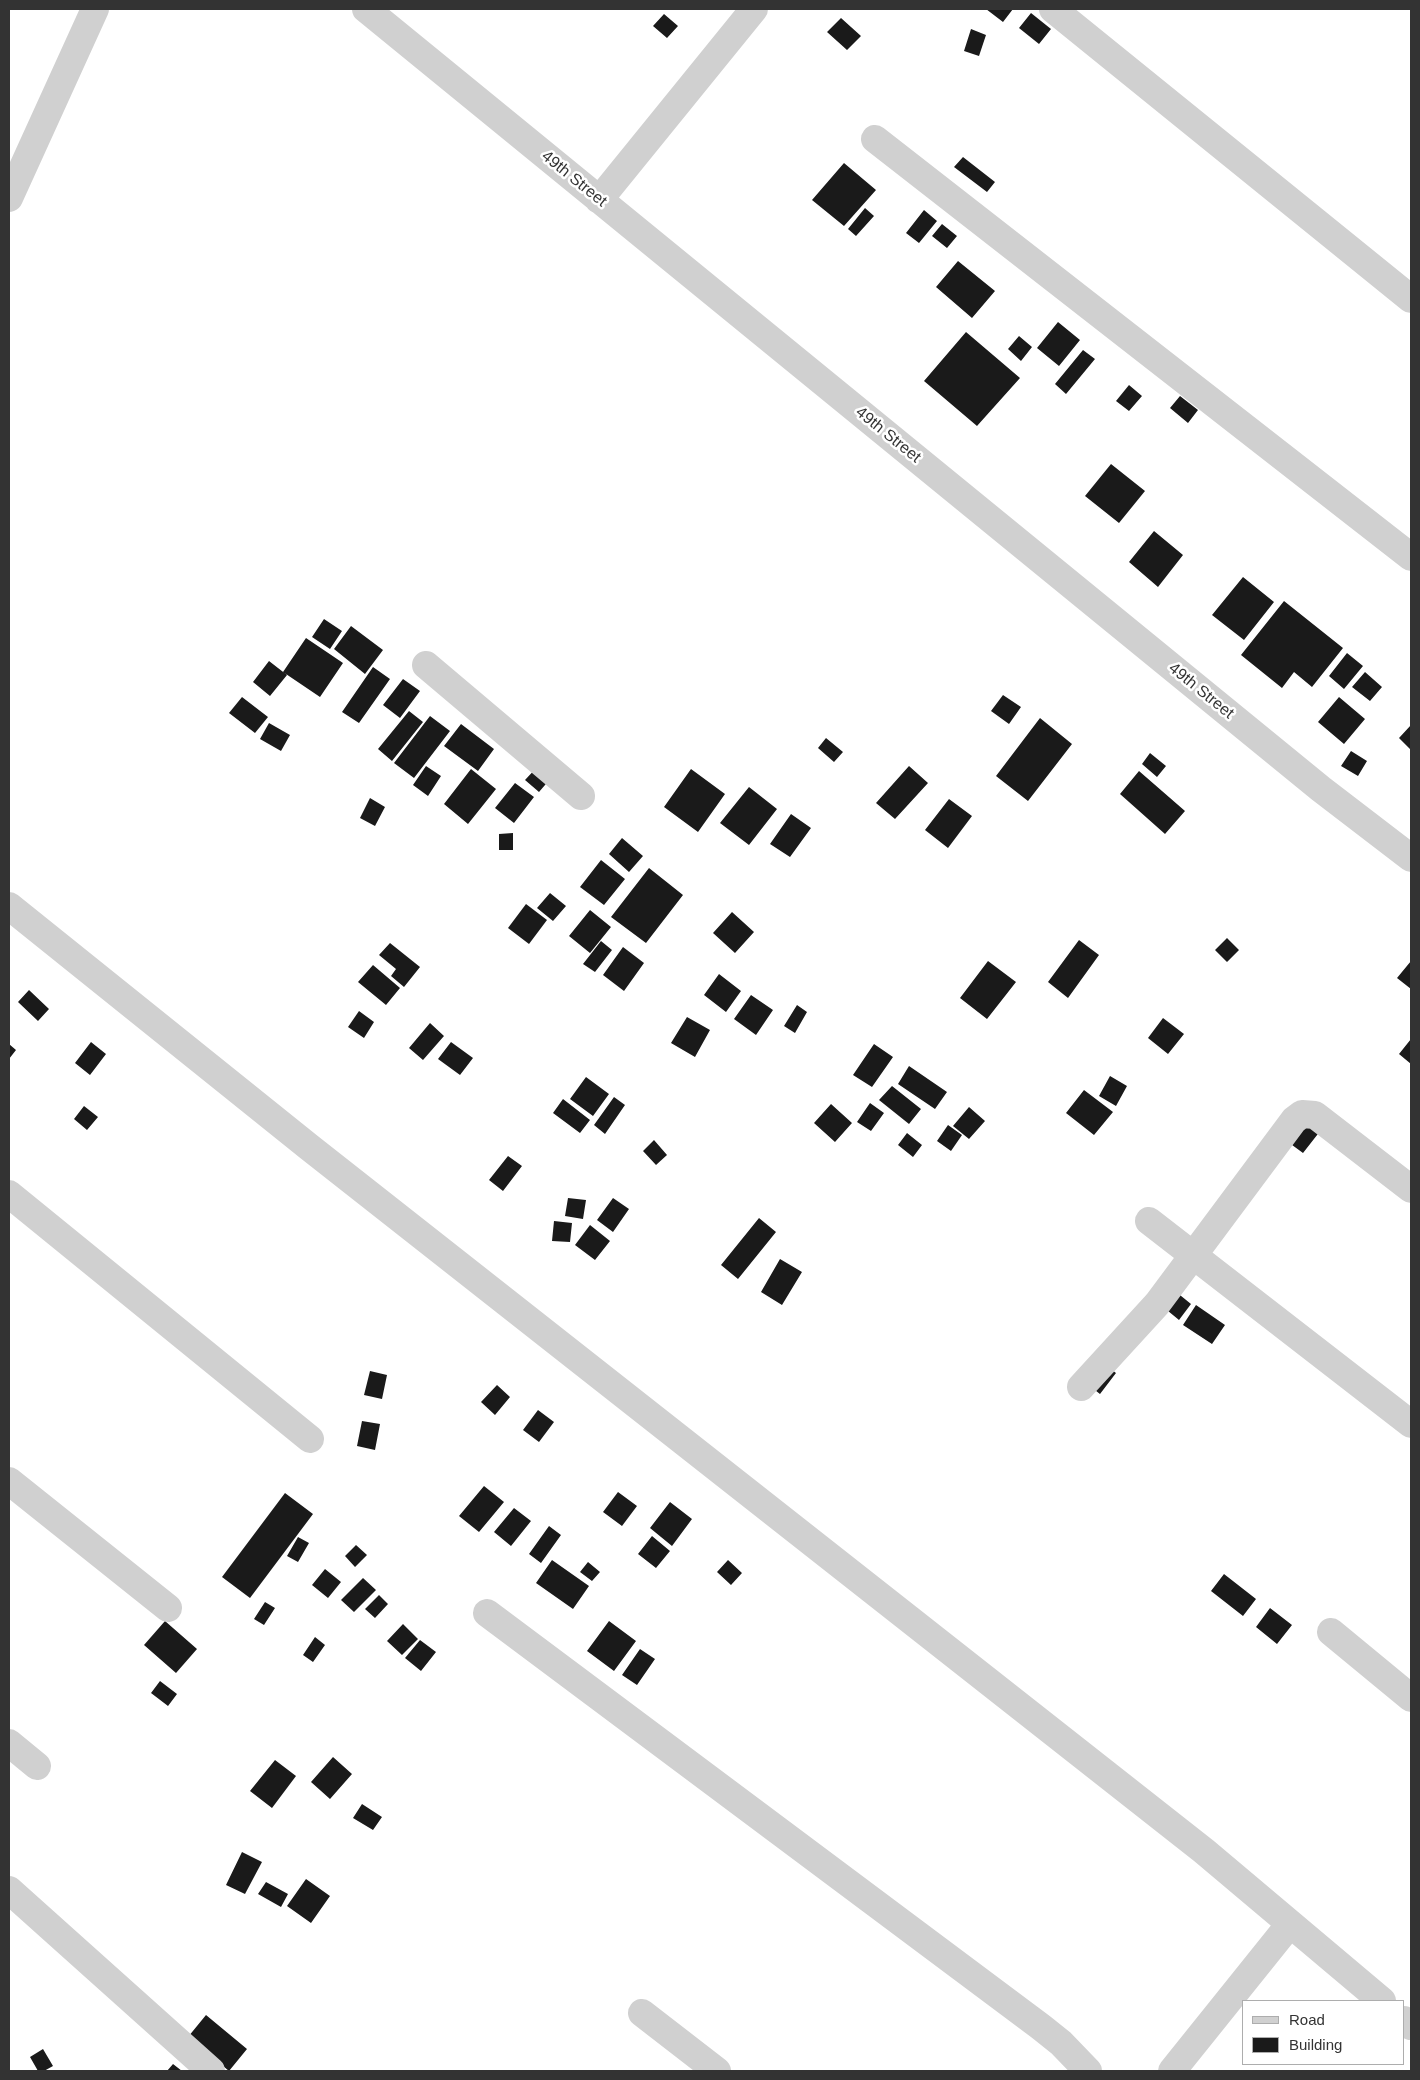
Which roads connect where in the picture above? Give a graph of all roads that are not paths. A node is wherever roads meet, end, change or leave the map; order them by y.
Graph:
1 (95, 9) edge
2 (366, 9) edge
3 (754, 9) edge
4 (1053, 9) edge
5 (875, 139) dead end
6 (9, 198) edge
7 (600, 200) junction
8 (1411, 299) edge
9 (1411, 557) edge
10 (426, 665) dead end
11 (581, 796) dead end
12 (1411, 858) edge
13 (9, 906) edge
14 (1411, 1189) edge
15 (9, 1194) edge
16 (1149, 1221) dead end
17 (1193, 1255) junction
18 (1081, 1387) dead end
19 (1411, 1424) edge
20 (310, 1439) dead end
21 (9, 1481) edge
22 (168, 1608) dead end
23 (487, 1613) dead end
24 (1331, 1632) dead end
25 (1411, 1698) edge
26 (9, 1743) edge
27 (37, 1766) dead end
28 (9, 1890) edge
29 (1290, 1924) junction
30 (1381, 2000) edge
31 (642, 2013) dead end
32 (211, 2071) edge
33 (717, 2071) edge
34 (1088, 2071) edge
35 (1172, 2071) edge

1 - 6 street
2 - 7 street, 49th Street
3 - 7 street
4 - 8 street
5 - 9 street
7 - 12 street, 49th Street
10 - 11 street
13 - 29 street
14 - 17 street
15 - 20 street
16 - 17 street
17 - 18 street
17 - 19 street
21 - 22 street
23 - 34 street
24 - 25 street
26 - 27 street
28 - 32 street
29 - 30 street
29 - 35 street
31 - 33 street

